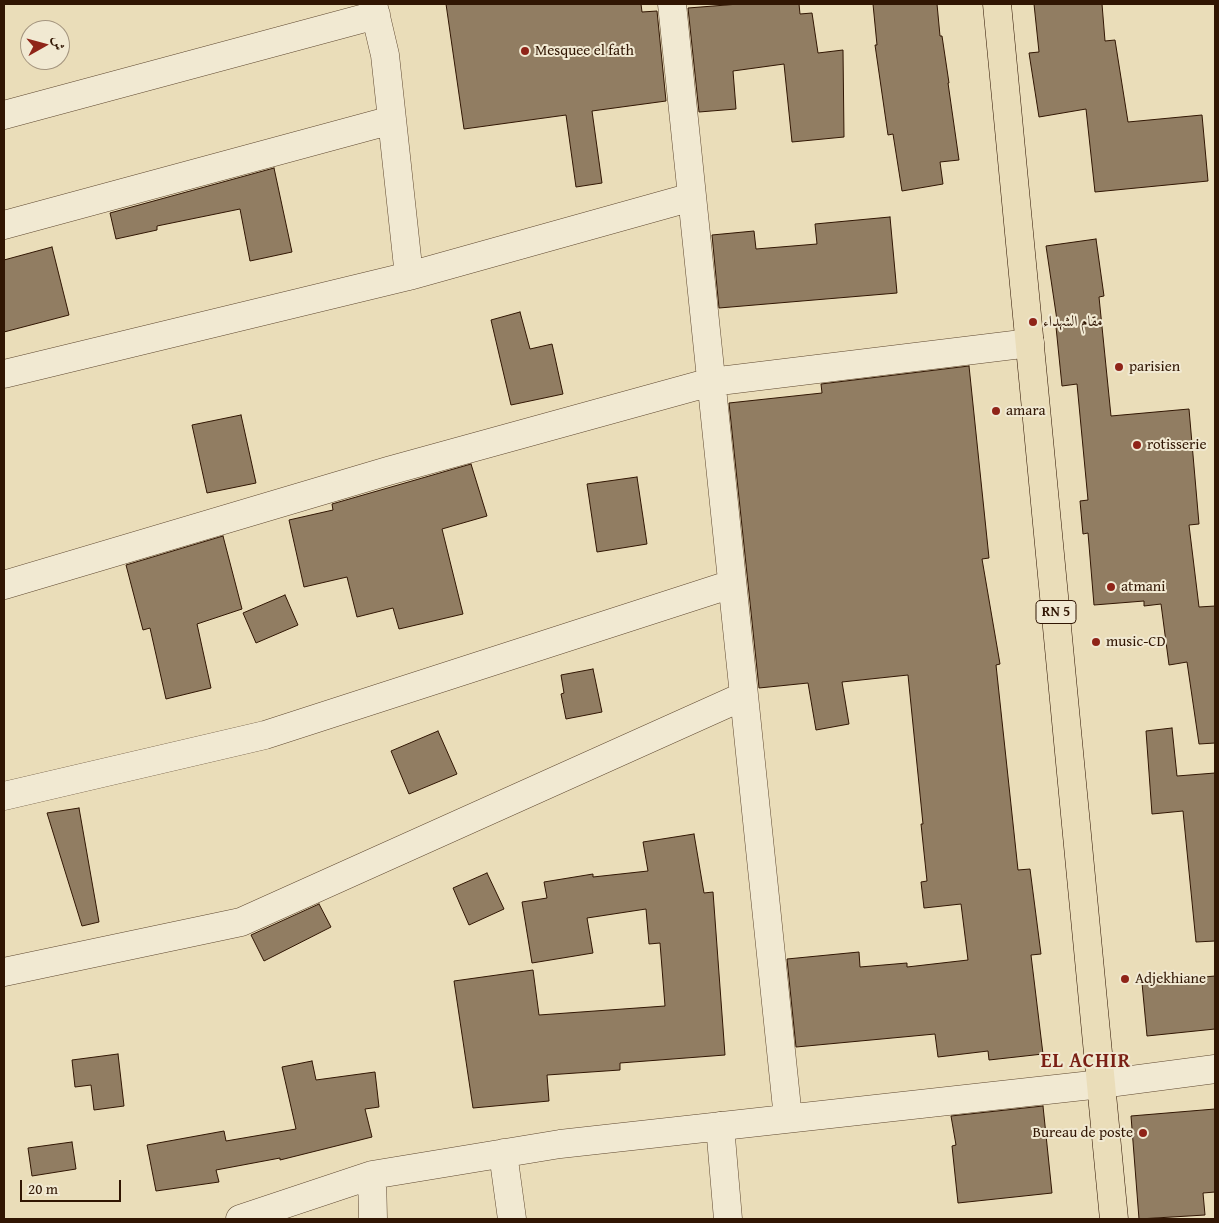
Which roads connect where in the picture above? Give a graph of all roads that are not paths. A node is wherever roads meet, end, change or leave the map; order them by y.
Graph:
1 (672, 4) edge
2 (997, 4) edge
3 (375, 9) edge
4 (4, 115) edge
5 (392, 120) junction
6 (692, 197) junction
7 (4, 225) edge
8 (409, 276) junction
9 (1030, 343) junction
10 (4, 374) edge
11 (711, 382) junction
12 (732, 584) junction
13 (4, 585) edge
14 (744, 696) junction
15 (4, 796) edge
16 (4, 972) edge
17 (1215, 1069) edge
18 (1101, 1084) junction
19 (788, 1118) junction
20 (720, 1126) junction
21 (503, 1153) junction
22 (372, 1175) junction
23 (240, 1219) edge
24 (373, 1219) edge
25 (512, 1219) edge
26 (728, 1219) edge
27 (1114, 1219) edge

1 - 6 street
2 - 9 main road, RN 5
3 - 4 street
3 - 5 street
5 - 7 street
5 - 8 street
6 - 8 street
6 - 11 street
8 - 10 street
9 - 11 street
9 - 18 main road, RN 5
11 - 12 street
11 - 13 street
12 - 14 street
12 - 15 street
14 - 16 street
14 - 19 street
17 - 18 street
18 - 19 street
18 - 27 main road, RN 5
19 - 20 street
20 - 21 street
20 - 26 street
21 - 22 street
21 - 25 street
22 - 23 street
22 - 24 street

